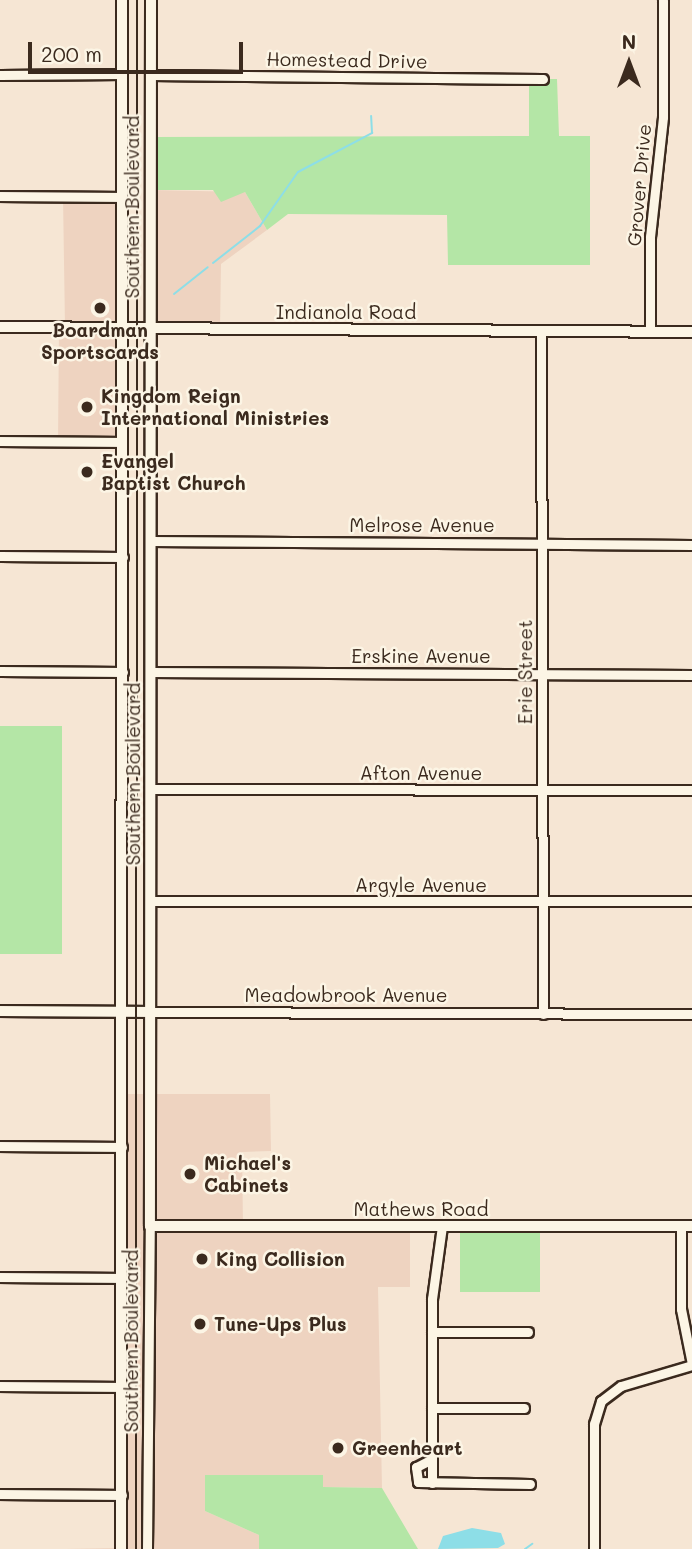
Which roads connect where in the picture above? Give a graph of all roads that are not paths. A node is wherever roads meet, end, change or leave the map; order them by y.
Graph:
1 (122, 0) edge
2 (151, 0) edge
3 (663, 0) edge
4 (121, 74) junction
5 (0, 75) edge
6 (151, 75) junction
7 (544, 79) dead end
8 (0, 196) edge
9 (121, 197) junction
10 (0, 327) edge
11 (122, 328) junction
12 (149, 328) junction
13 (541, 330) junction
14 (650, 332) junction
15 (692, 332) edge
16 (0, 441) edge
17 (122, 442) junction
18 (151, 541) junction
19 (542, 544) junction
20 (692, 545) edge
21 (0, 556) edge
22 (122, 557) junction
23 (0, 671) edge
24 (123, 672) junction
25 (151, 672) junction
26 (542, 674) junction
27 (692, 675) edge
28 (151, 789) junction
29 (692, 790) edge
30 (542, 792) junction
31 (150, 901) junction
32 (692, 901) edge
33 (543, 903) junction
34 (0, 1010) edge
35 (123, 1011) junction
36 (150, 1012) junction
37 (543, 1014) junction
38 (692, 1014) edge
39 (0, 1146) edge
40 (122, 1147) junction
41 (150, 1226) junction
42 (442, 1226) junction
43 (687, 1226) edge
44 (0, 1277) edge
45 (122, 1278) junction
46 (432, 1332) junction
47 (528, 1332) dead end
48 (692, 1364) edge
49 (0, 1386) edge
50 (122, 1387) junction
51 (432, 1408) junction
52 (524, 1408) dead end
53 (432, 1459) junction
54 (432, 1483) junction
55 (530, 1484) dead end
56 (0, 1494) edge
57 (122, 1495) junction
58 (121, 1549) edge
59 (147, 1549) edge
60 (594, 1549) edge

1 - 4 street, Southern Boulevard
2 - 6 street, Southern Boulevard
3 - 14 street, Grover Drive
4 - 5 street
4 - 9 street, Southern Boulevard
6 - 7 street, Homestead Drive
6 - 12 street, Southern Boulevard
8 - 9 street
9 - 11 street, Southern Boulevard
10 - 11 street, Indianola Road
11 - 12 street, Indianola Road
11 - 17 street, Southern Boulevard
12 - 13 street, Indianola Road
12 - 18 street, Southern Boulevard
13 - 14 street, Indianola Road
13 - 19 street, Erie Street
14 - 15 street, Indianola Road
16 - 17 street
17 - 22 street, Southern Boulevard
18 - 19 street, Melrose Avenue
18 - 25 street, Southern Boulevard
19 - 20 street, Melrose Avenue
19 - 26 street, Erie Street
21 - 22 street
22 - 24 street, Southern Boulevard
23 - 24 street
24 - 35 street, Southern Boulevard
25 - 26 street, Erskine Avenue
25 - 28 street, Southern Boulevard
26 - 27 street, Erskine Avenue
26 - 30 street, Erie Street
28 - 30 street, Afton Avenue
28 - 31 street, Southern Boulevard
29 - 30 street, Afton Avenue
30 - 33 street, Erie Street
31 - 33 street, Argyle Avenue
31 - 36 street, Southern Boulevard
32 - 33 street, Argyle Avenue
33 - 37 street, Erie Street
34 - 35 street, Meadowbrook Avenue
35 - 36 street, Meadowbrook Avenue
35 - 40 street, Southern Boulevard
36 - 37 street, Meadowbrook Avenue
36 - 41 street, Southern Boulevard
37 - 38 street, Meadowbrook Avenue
39 - 40 street
40 - 45 street, Southern Boulevard
41 - 42 street, Mathews Road
41 - 59 street, Southern Boulevard
42 - 43 street, Mathews Road
42 - 46 street
43 - 48 street
44 - 45 street
45 - 50 street, Southern Boulevard
46 - 47 street
46 - 51 street
48 - 60 street
49 - 50 street
50 - 57 street, Southern Boulevard
51 - 52 street
51 - 53 street
53 - 54 street
53 - 54 street
54 - 55 street
56 - 57 street
57 - 58 street, Southern Boulevard

